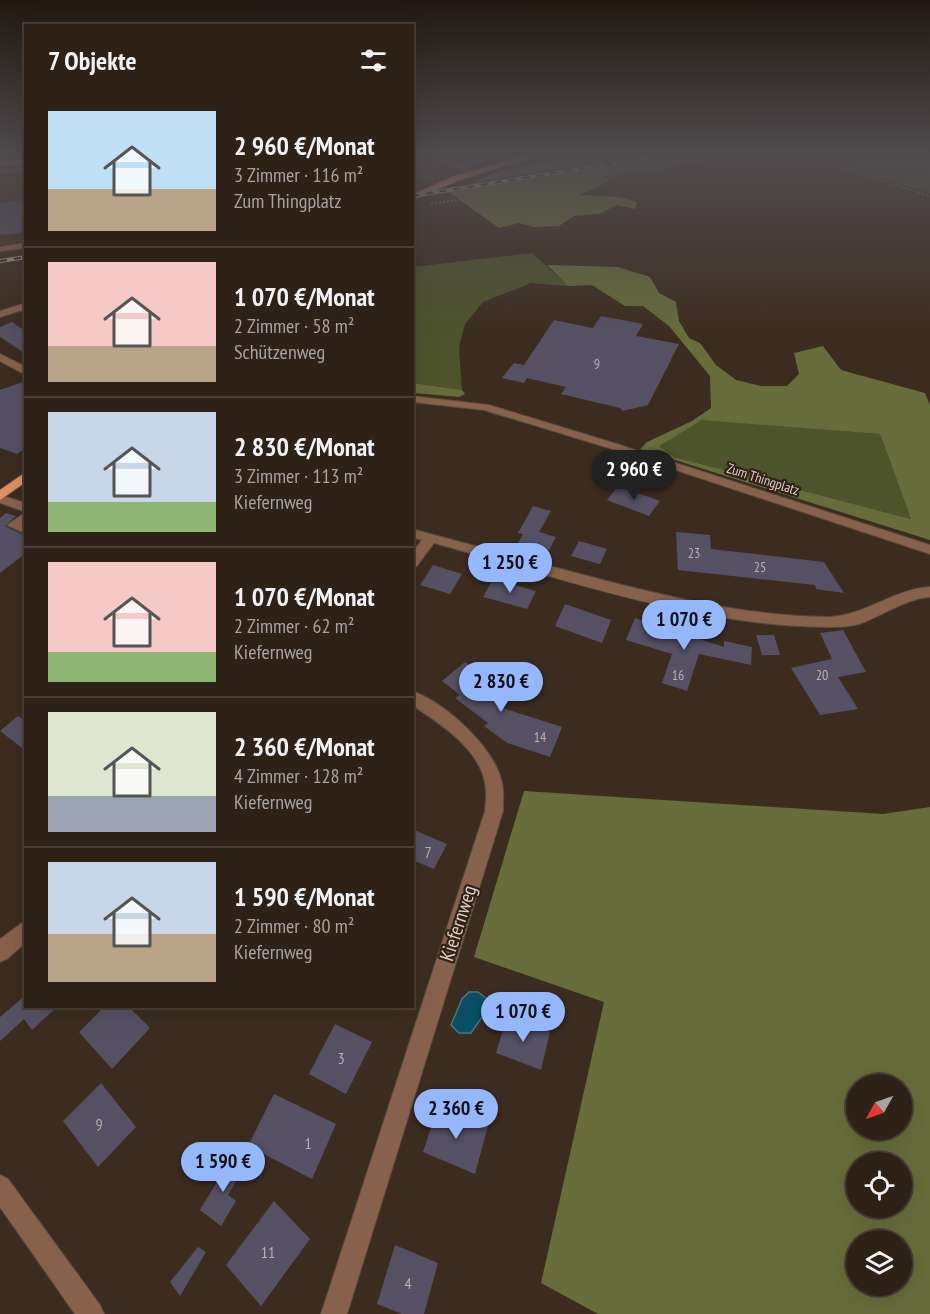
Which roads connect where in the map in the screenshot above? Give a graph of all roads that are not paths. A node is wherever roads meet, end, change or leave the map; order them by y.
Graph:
1 (24, 245) edge
2 (0, 249) edge
3 (24, 307) edge
4 (0, 314) edge
5 (0, 357) edge
6 (24, 371) edge
7 (414, 399) edge
8 (24, 478) edge
9 (0, 498) edge
10 (24, 507) edge
11 (24, 517) edge
12 (24, 529) edge
13 (414, 534) edge
14 (431, 538) junction
15 (930, 550) edge
16 (414, 560) edge
17 (930, 592) edge
18 (414, 698) edge
19 (24, 931) edge
20 (0, 952) edge
21 (0, 1187) edge
22 (91, 1314) edge
23 (334, 1314) edge

1 - 2 street
3 - 4 street
5 - 6 street
7 - 15 street, Zum Thingplatz
8 - 9 main road
9 - 10 street
11 - 12 street
13 - 14 street
14 - 16 street
14 - 17 street
18 - 23 street, Kiefernweg
19 - 20 street
21 - 22 street

